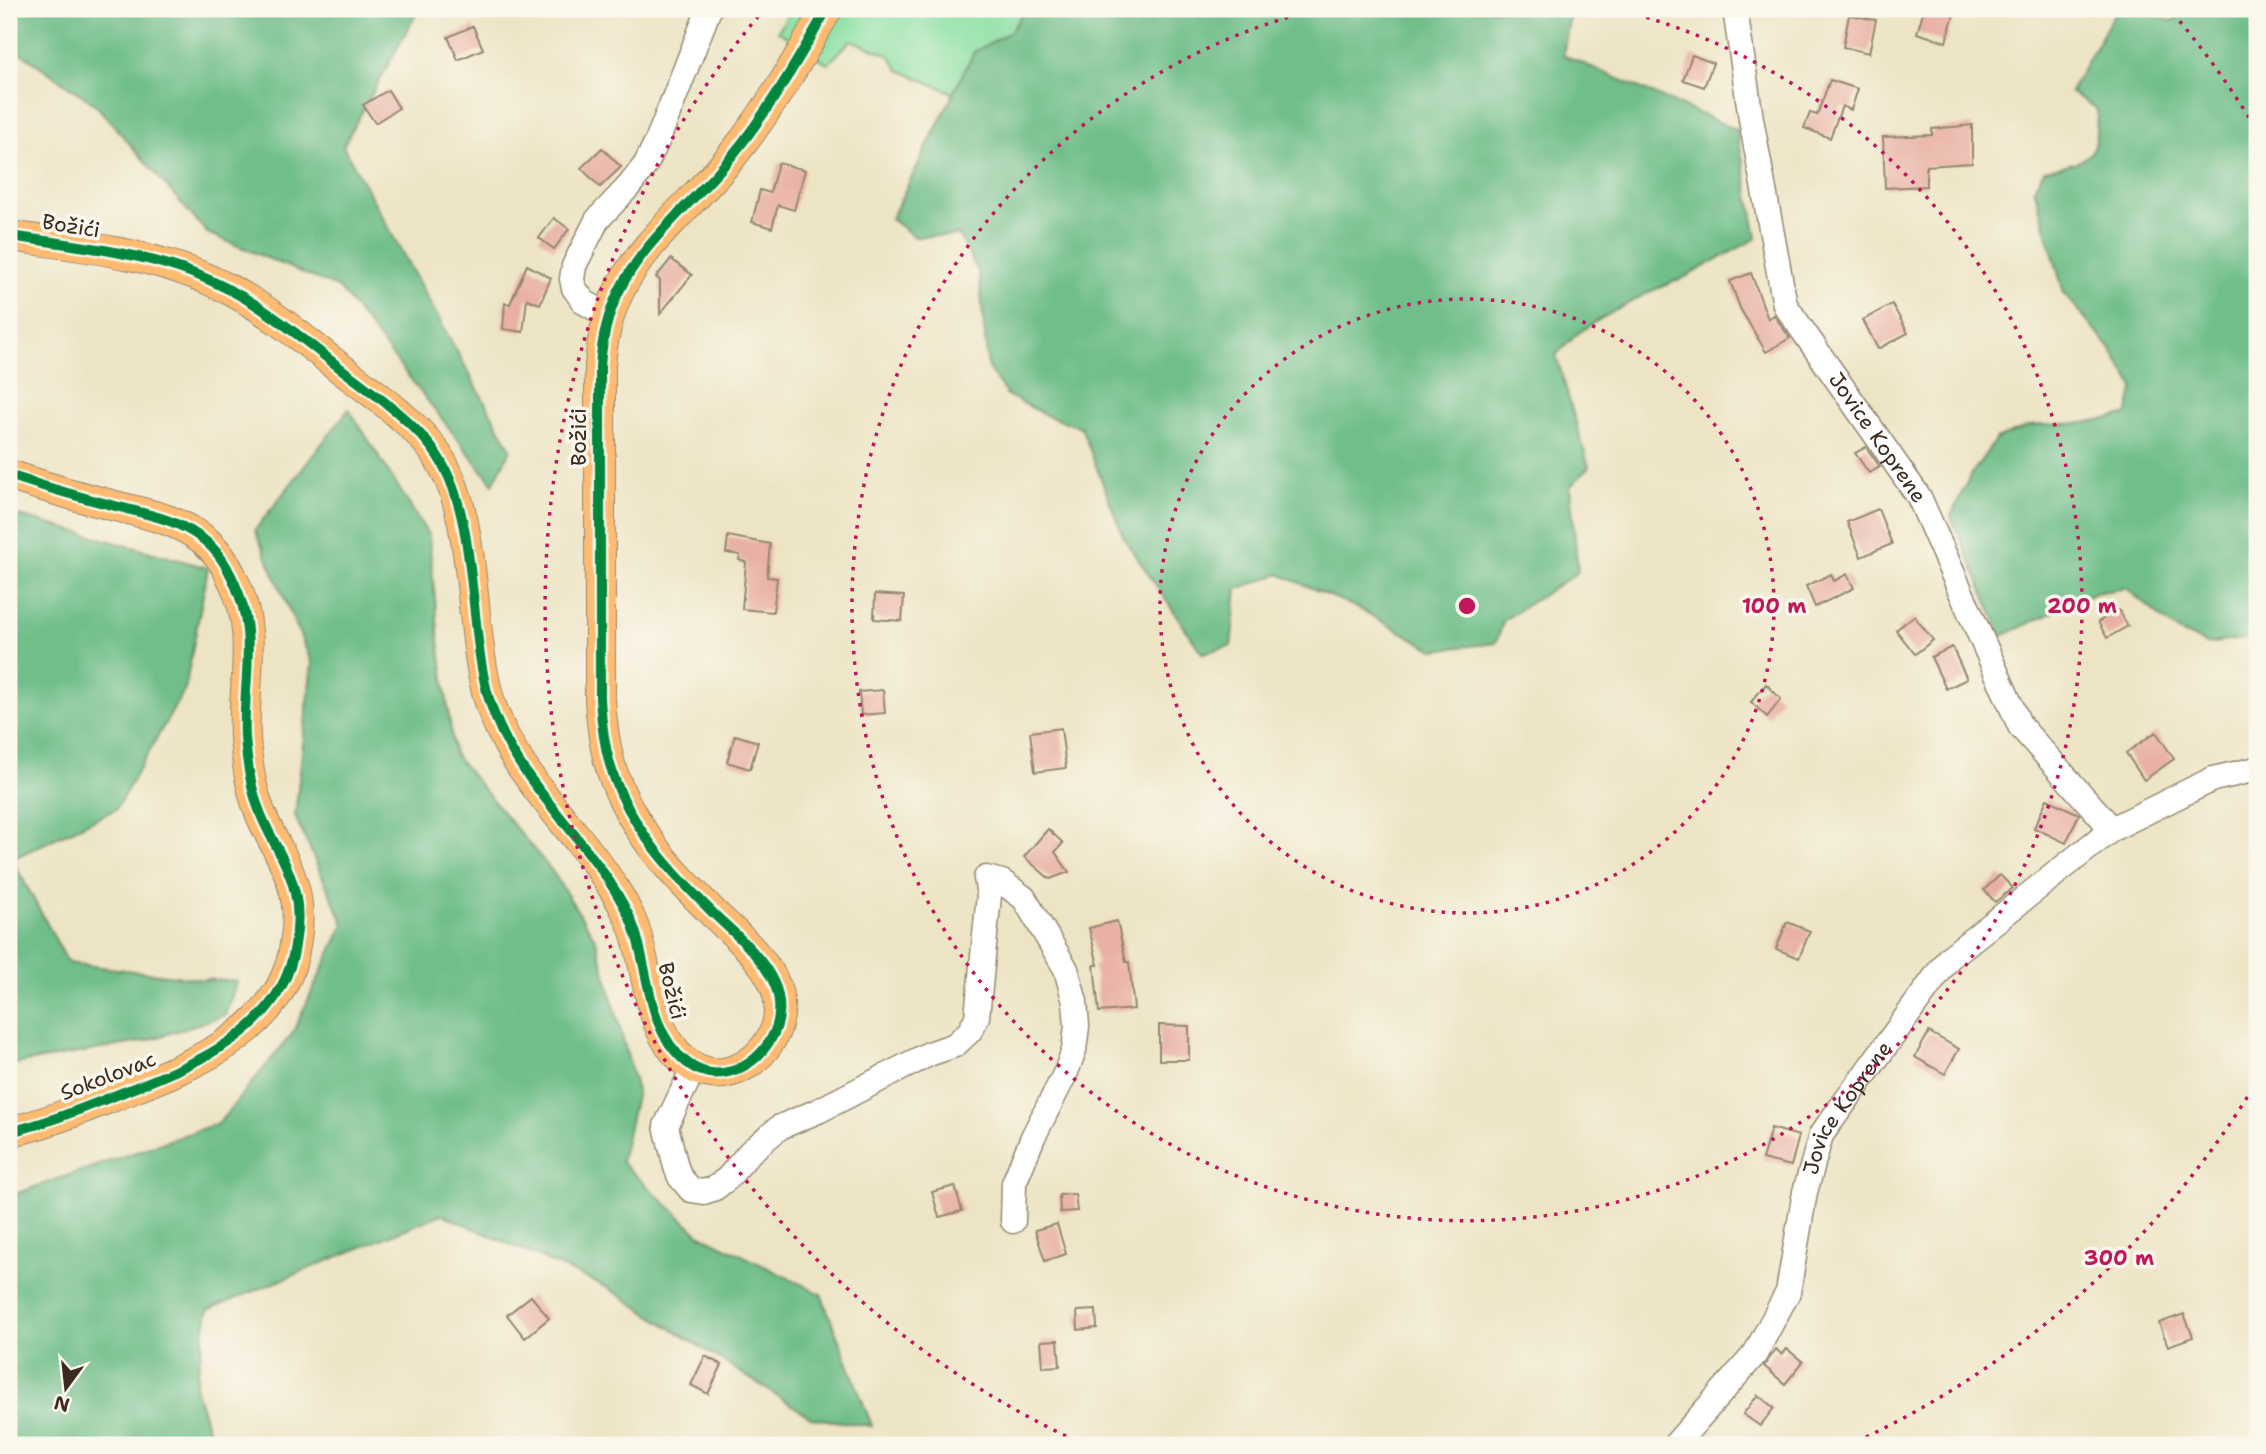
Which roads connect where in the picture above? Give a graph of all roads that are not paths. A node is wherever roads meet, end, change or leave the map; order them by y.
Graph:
1 (709, 9) edge
2 (827, 9) edge
3 (1735, 9) edge
4 (9, 236) edge
5 (609, 316) junction
6 (9, 475) edge
7 (2257, 769) edge
8 (2112, 829) junction
9 (694, 1068) junction
10 (9, 1132) edge
11 (1013, 1221) dead end
12 (1675, 1445) edge

1 - 5 street
2 - 5 main road, Božići
3 - 8 street, Jovice Koprene
4 - 9 main road, Božići
5 - 9 main road, Božići
6 - 10 main road, Sokolovac
7 - 8 street, Jovice Koprene
8 - 12 street, Jovice Koprene
9 - 11 street

